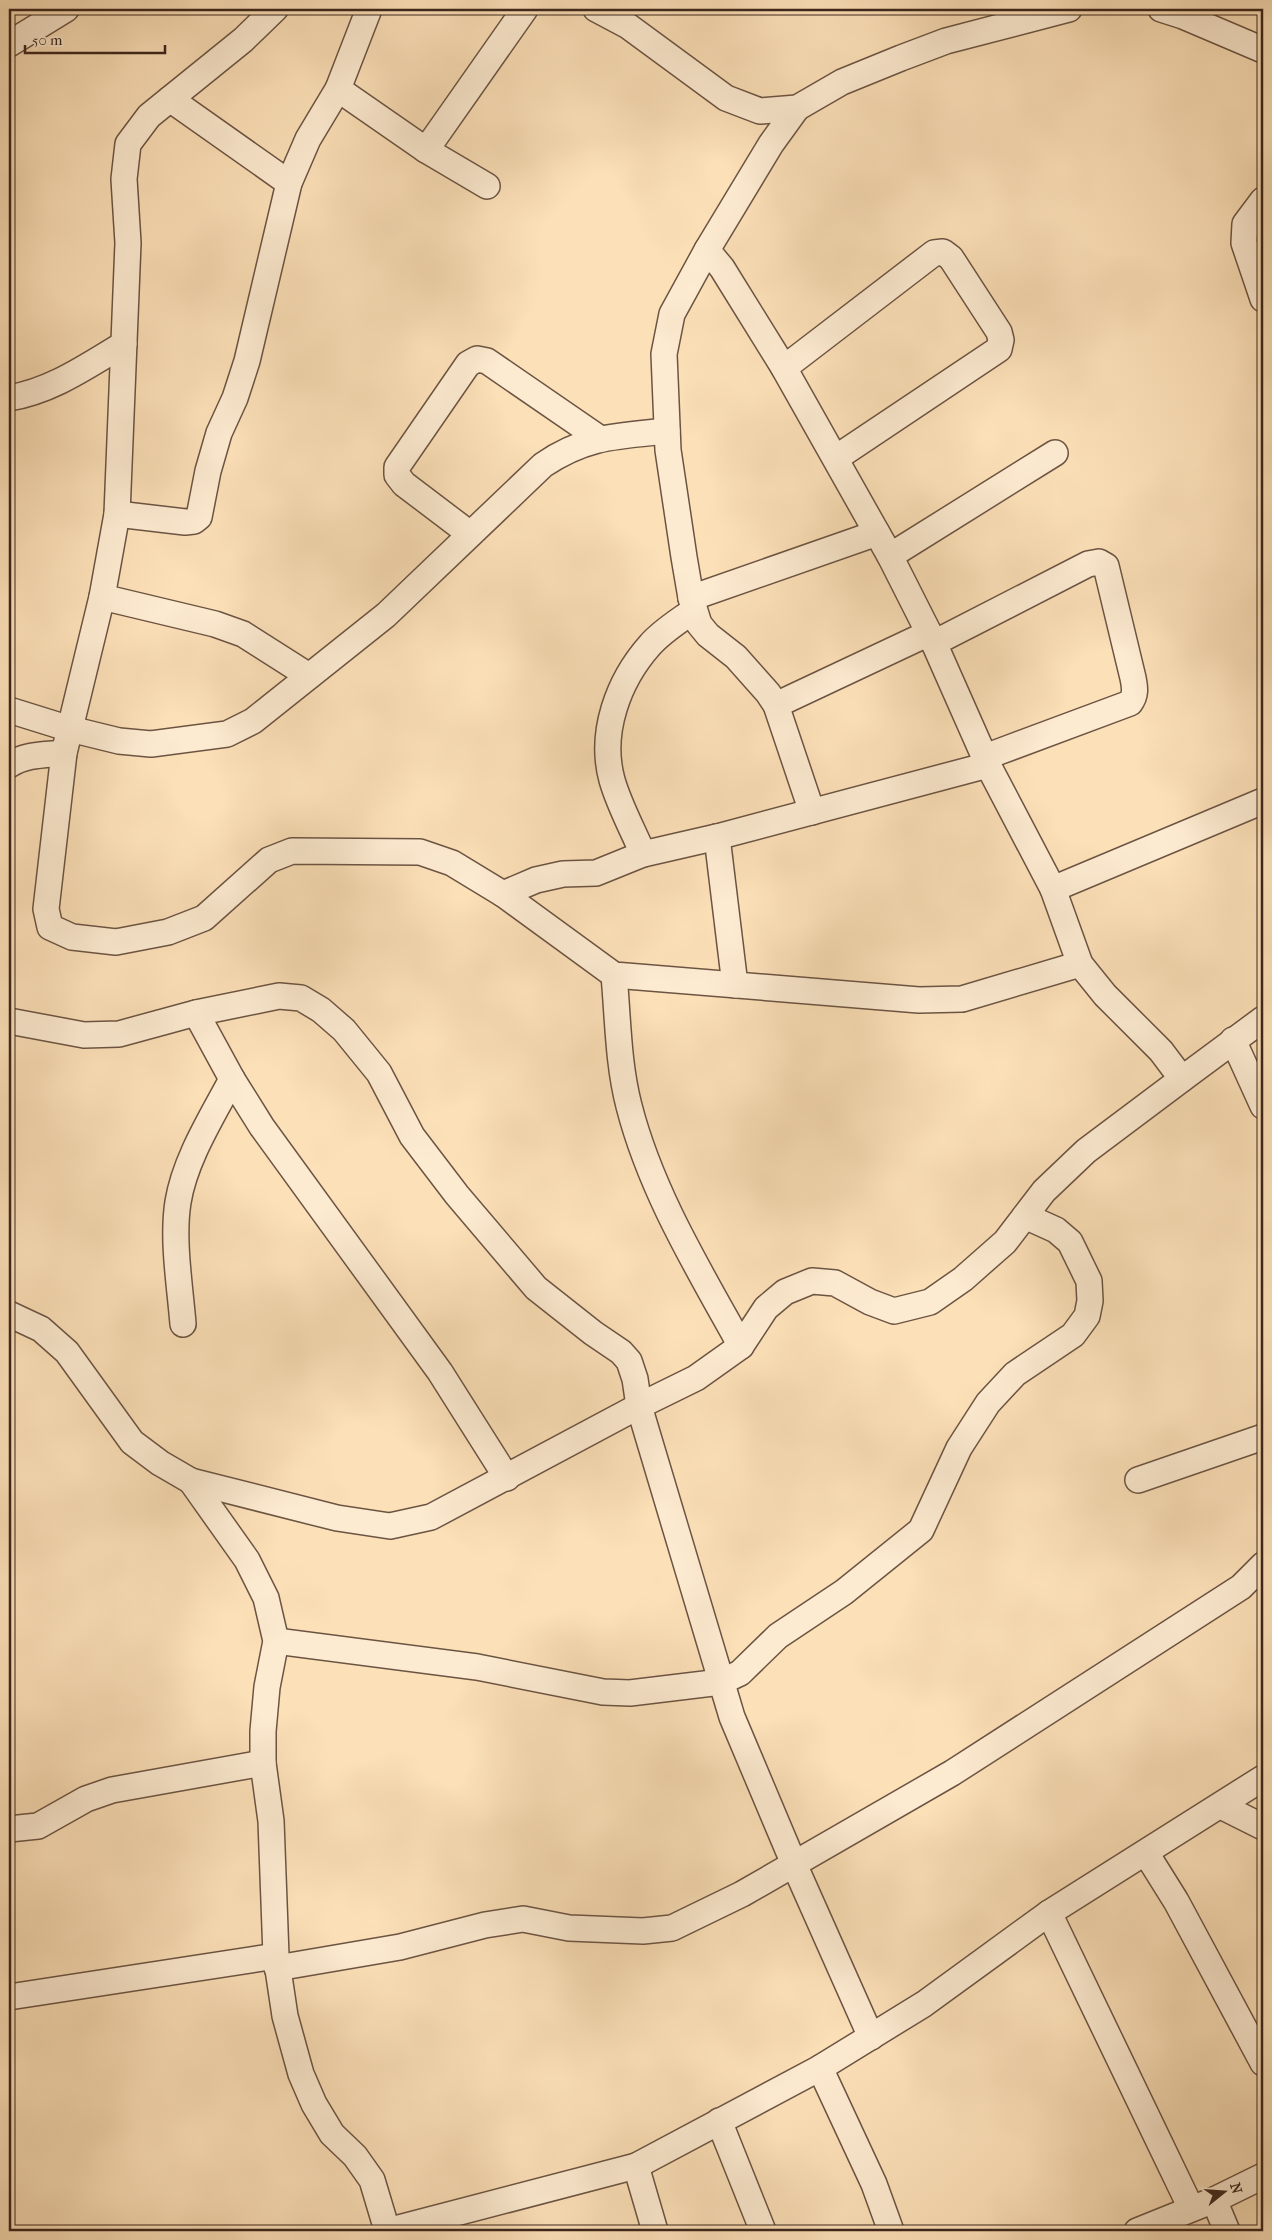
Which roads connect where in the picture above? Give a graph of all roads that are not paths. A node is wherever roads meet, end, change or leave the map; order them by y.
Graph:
1 (66, 9) edge
2 (274, 9) edge
3 (369, 9) edge
4 (525, 9) edge
5 (596, 9) edge
6 (1161, 9) edge
7 (1059, 10) edge
8 (9, 44) edge
9 (1263, 50) edge
10 (338, 89) junction
11 (170, 99) junction
12 (797, 108) junction
13 (426, 150) junction
14 (289, 183) junction
15 (487, 186) dead end
16 (1263, 200) edge
17 (707, 250) junction
18 (1263, 299) edge
19 (124, 344) junction
20 (784, 368) junction
21 (9, 398) edge
22 (667, 431) junction
23 (599, 438) junction
24 (1055, 454) dead end
25 (836, 458) junction
26 (117, 514) junction
27 (470, 534) junction
28 (877, 534) junction
29 (890, 556) junction
30 (102, 597) junction
31 (693, 604) junction
32 (932, 638) junction
33 (309, 676) junction
34 (776, 705) junction
35 (9, 710) edge
36 (70, 729) junction
37 (64, 753) junction
38 (987, 761) junction
39 (9, 765) edge
40 (1263, 802) edge
41 (812, 812) junction
42 (717, 837) junction
43 (643, 854) junction
44 (1053, 889) junction
45 (503, 894) junction
46 (1080, 964) junction
47 (614, 975) junction
48 (735, 985) junction
49 (196, 1013) junction
50 (1263, 1019) edge
51 (9, 1021) edge
52 (1233, 1040) junction
53 (232, 1079) junction
54 (1182, 1079) junction
55 (1263, 1106) edge
56 (1025, 1216) junction
57 (9, 1314) edge
58 (183, 1324) dead end
59 (741, 1346) junction
60 (639, 1406) junction
61 (1263, 1439) edge
62 (507, 1478) junction
63 (1138, 1480) dead end
64 (191, 1481) junction
65 (1263, 1565) edge
66 (276, 1641) junction
67 (721, 1682) junction
68 (263, 1763) junction
69 (1263, 1778) edge
70 (1220, 1806) junction
71 (1263, 1827) edge
72 (9, 1829) edge
73 (1146, 1853) junction
74 (794, 1864) junction
75 (1050, 1913) junction
76 (276, 1962) junction
77 (9, 1997) edge
78 (871, 2037) junction
79 (1263, 2063) edge
80 (820, 2068) junction
81 (719, 2121) junction
82 (636, 2166) junction
83 (1263, 2176) edge
84 (1202, 2204) junction
85 (387, 2231) edge
86 (655, 2231) edge
87 (763, 2231) edge
88 (891, 2231) edge
89 (1137, 2231) edge
90 (1228, 2231) edge

1 - 8 street
2 - 11 street
3 - 10 street
4 - 13 street
5 - 12 street
6 - 9 street
7 - 12 street
10 - 13 street
10 - 14 street
11 - 14 street
11 - 19 street
12 - 17 street
13 - 15 street
14 - 26 street
16 - 18 street
17 - 20 street
17 - 22 street
19 - 21 street
19 - 26 street
20 - 25 street
20 - 25 street
22 - 23 street
22 - 31 street
23 - 27 street
23 - 27 street
24 - 29 street
25 - 28 street
26 - 30 street
27 - 33 street
28 - 29 street
28 - 31 street
29 - 32 street
30 - 33 street
30 - 36 street
31 - 34 street
31 - 43 street
32 - 34 street
32 - 38 street
32 - 38 street
33 - 36 street
34 - 41 street
35 - 36 street
36 - 37 street
37 - 39 street
37 - 45 street
38 - 41 street
38 - 44 street
40 - 44 street
41 - 42 street
42 - 43 street
42 - 48 street
43 - 45 street
44 - 46 street
45 - 47 street
46 - 48 street
46 - 54 street
47 - 48 street
47 - 59 street
49 - 51 street
49 - 53 street
49 - 60 street
50 - 52 street
52 - 54 street
52 - 55 street
53 - 58 street
53 - 62 street
54 - 56 street
56 - 59 street
56 - 67 street
57 - 64 street
59 - 60 street
60 - 62 street
60 - 67 street
61 - 63 street
62 - 64 street
64 - 66 street
65 - 74 street
66 - 67 street
66 - 68 street
67 - 74 street
68 - 72 street
68 - 76 street
69 - 70 street
70 - 71 street
70 - 73 street
73 - 75 street
73 - 79 street
74 - 76 street
74 - 78 street
75 - 78 street
75 - 84 street
76 - 77 street
76 - 85 street
78 - 80 street
80 - 81 street
80 - 88 street
81 - 82 street
81 - 87 street
82 - 85 street
82 - 86 street
83 - 84 street
84 - 89 street
84 - 90 street

